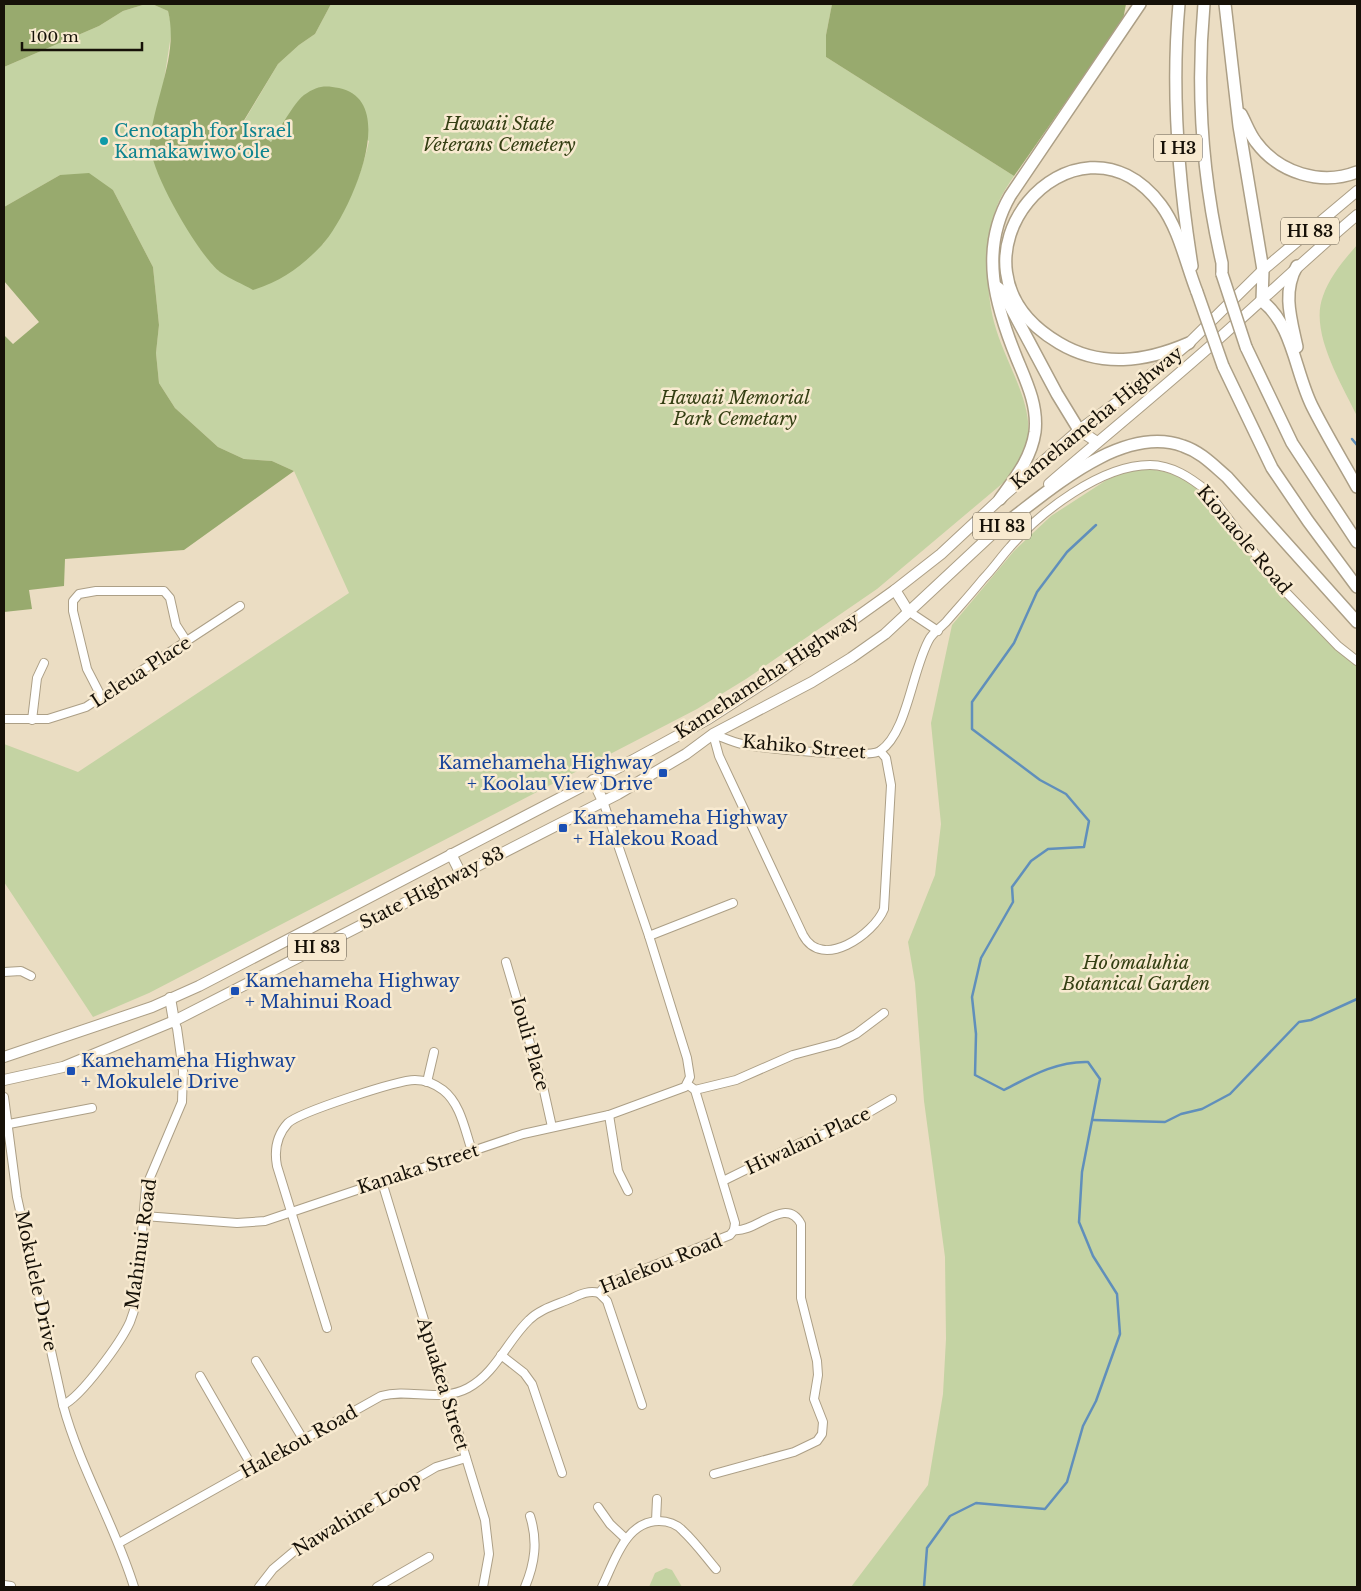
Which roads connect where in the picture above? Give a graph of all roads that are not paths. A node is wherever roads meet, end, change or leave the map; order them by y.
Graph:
1 (1140, 4) edge
2 (1179, 4) edge
3 (1204, 4) edge
4 (1225, 4) edge
5 (1238, 107) junction
6 (1357, 172) edge
7 (1357, 191) edge
8 (1357, 215) edge
9 (1297, 266) junction
10 (1263, 270) junction
11 (997, 287) junction
12 (1197, 292) junction
13 (1262, 301) junction
14 (1189, 343) junction
15 (1312, 406) junction
16 (1079, 430) junction
17 (1097, 442) junction
18 (1357, 487) edge
19 (1000, 499) junction
20 (998, 529) junction
21 (1357, 542) edge
22 (1357, 587) edge
23 (895, 590) junction
24 (240, 606) dead end
25 (908, 611) junction
26 (1357, 622) edge
27 (938, 630) junction
28 (187, 642) junction
29 (1357, 661) edge
30 (44, 663) dead end
31 (102, 698) junction
32 (4, 719) edge
33 (708, 719) junction
34 (32, 720) junction
35 (713, 734) junction
36 (880, 751) junction
37 (593, 780) junction
38 (603, 801) junction
39 (451, 854) junction
40 (461, 874) junction
41 (733, 903) dead end
42 (650, 936) junction
43 (506, 962) dead end
44 (4, 972) edge
45 (31, 976) dead end
46 (170, 998) junction
47 (884, 1013) dead end
48 (174, 1021) junction
49 (434, 1052) dead end
50 (4, 1057) edge
51 (4, 1080) edge
52 (427, 1082) junction
53 (687, 1084) junction
54 (695, 1090) junction
55 (4, 1097) edge
56 (892, 1099) dead end
57 (92, 1108) dead end
58 (609, 1115) junction
59 (9, 1124) junction
60 (552, 1127) junction
61 (472, 1151) junction
62 (723, 1181) junction
63 (382, 1182) junction
64 (628, 1191) dead end
65 (291, 1213) junction
66 (144, 1216) junction
67 (734, 1230) junction
68 (599, 1293) junction
69 (327, 1328) dead end
70 (501, 1355) junction
71 (256, 1361) dead end
72 (200, 1376) dead end
73 (447, 1395) junction
74 (63, 1405) junction
75 (642, 1405) dead end
76 (303, 1439) junction
77 (466, 1458) junction
78 (253, 1468) junction
79 (562, 1473) dead end
80 (714, 1474) dead end
81 (658, 1499) dead end
82 (598, 1507) dead end
83 (530, 1516) dead end
84 (656, 1521) junction
85 (626, 1539) junction
86 (119, 1543) junction
87 (429, 1557) dead end
88 (716, 1568) dead end
89 (134, 1587) edge
90 (259, 1587) edge
91 (377, 1587) edge
92 (485, 1587) edge
93 (525, 1587) edge
94 (602, 1587) edge

1 - 11 highway
2 - 12 highway, I H3
3 - 21 highway, I H3, bridge
4 - 5 highway
5 - 6 highway
5 - 10 highway
7 - 10 main road, Kamehameha Highway / HI 83
8 - 9 main road, Kamehameha Highway / HI 83
9 - 13 main road, Kamehameha Highway / HI 83
9 - 15 highway
10 - 13 highway
10 - 14 main road, Kamehameha Highway / HI 83
11 - 16 highway
11 - 19 highway
12 - 14 highway
12 - 22 highway, I H3, bridge
13 - 15 highway
13 - 17 main road, Kamehameha Highway / HI 83
14 - 16 main road, Kamehameha Highway / HI 83
15 - 18 highway
16 - 17 main road
16 - 19 main road, Kamehameha Highway / HI 83
17 - 20 main road, Kamehameha Highway / HI 83
19 - 23 main road, Kamehameha Highway / HI 83
20 - 25 main road, Kamehameha Highway / HI 83
20 - 26 highway
23 - 25 main road
23 - 33 main road, Kamehameha Highway / HI 83
24 - 28 street, Leleua Place
25 - 27 street
25 - 35 main road, Kamehameha Highway / HI 83
27 - 29 street, Kionaole Road
27 - 36 street, Kahiko Street
28 - 31 street, Leleua Place
28 - 31 street
30 - 34 street
31 - 34 street, Leleua Place
32 - 34 street, Leleua Place
33 - 35 main road
33 - 37 main road, Kamehameha Highway / HI 83
35 - 36 street, Kahiko Street
35 - 36 street
35 - 38 main road, State Highway 83 / HI 83
37 - 38 main road
37 - 39 main road, Kamehameha Highway / HI 83
38 - 40 main road, State Highway 83 / HI 83
38 - 42 street
39 - 40 main road
39 - 46 main road, Kamehameha Highway / HI 83
40 - 48 main road, State Highway 83 / HI 83
41 - 42 street
42 - 53 street
43 - 60 street, Iouli Place
44 - 45 street
46 - 48 main road
46 - 50 main road, Kamehameha Highway / HI 83
47 - 54 street
48 - 51 main road, State Highway 83 / HI 83
48 - 66 street, Mahinui Road
49 - 52 street
52 - 61 street
52 - 65 street
53 - 54 street
53 - 58 street, Kanaka Street
54 - 62 street, Halekou Road
55 - 59 street, Mokulele Drive
56 - 62 street, Hiwalani Place
57 - 59 street
58 - 60 street, Kanaka Street
58 - 64 street
59 - 74 street, Mokulele Drive
60 - 61 street, Kanaka Street
61 - 63 street, Kanaka Street
62 - 67 street, Halekou Road
63 - 65 street, Kanaka Street
63 - 73 street, Apuakea Street
65 - 66 street, Kanaka Street
65 - 69 street
66 - 74 street, Mahinui Road
67 - 68 street, Halekou Road
67 - 80 street
68 - 70 street, Halekou Road
68 - 75 street
70 - 73 street, Halekou Road
70 - 79 street
71 - 76 street
72 - 78 street
73 - 76 street, Halekou Road
73 - 77 street, Apuakea Street
74 - 86 street
76 - 78 street, Halekou Road
77 - 90 street, Nawahine Loop
77 - 92 street, Apuakea Street
78 - 86 street, Halekou Road
81 - 84 street
82 - 85 street
83 - 93 street
84 - 85 street
84 - 88 street
85 - 94 street
86 - 89 street
87 - 91 street

